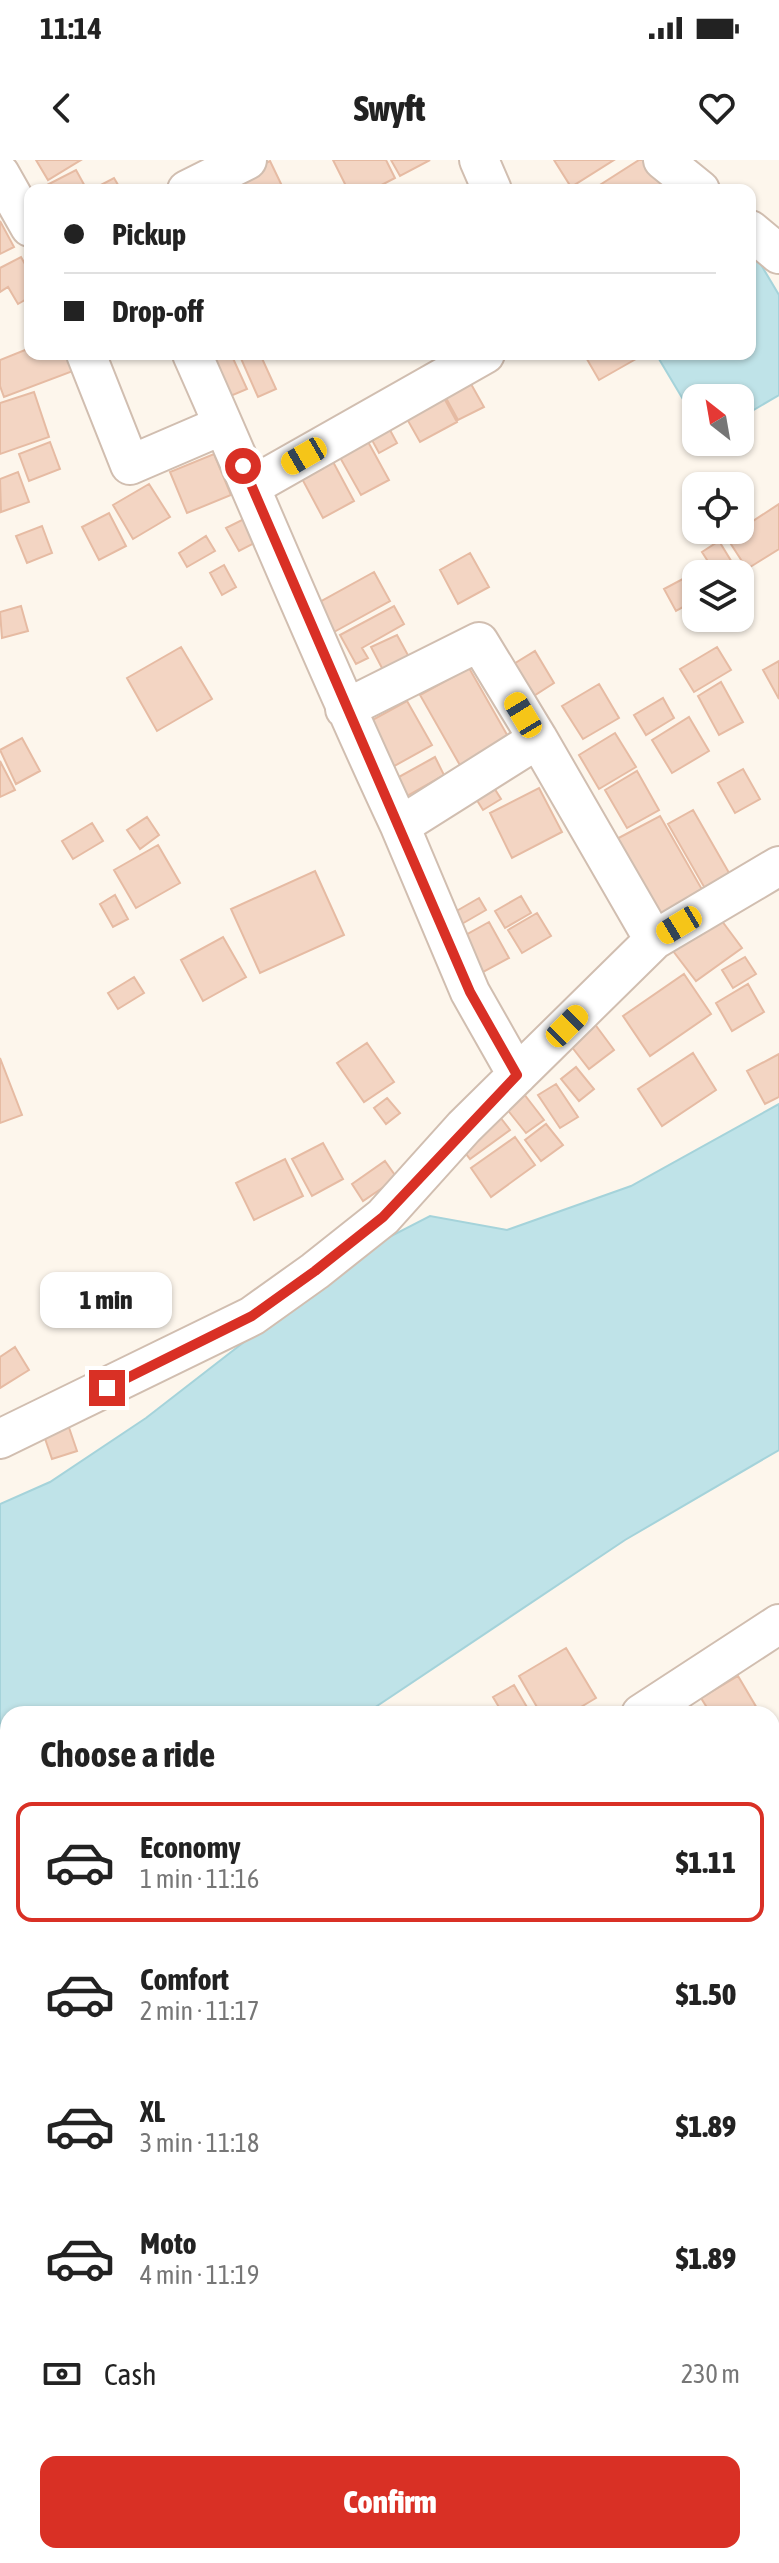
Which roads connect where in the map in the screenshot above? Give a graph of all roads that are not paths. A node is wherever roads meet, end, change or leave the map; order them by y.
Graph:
1 (247, 160) edge
2 (479, 160) edge
3 (663, 160) edge
4 (0, 174) edge
5 (199, 184) edge
6 (489, 184) edge
7 (693, 184) edge
8 (24, 216) edge
9 (756, 235) edge
10 (779, 254) edge
11 (88, 360) edge
12 (195, 360) edge
13 (474, 360) edge
14 (223, 425) junction
15 (252, 486) junction
16 (345, 709) junction
17 (538, 739) junction
18 (400, 826) junction
19 (779, 866) edge
20 (654, 940) junction
21 (517, 1075) junction
22 (0, 1439) edge
23 (779, 1624) edge
24 (653, 1706) edge

1 - 5 street
2 - 6 street
3 - 7 street
4 - 8 street
9 - 10 street
11 - 14 street
12 - 14 street
13 - 15 street
14 - 15 street
15 - 16 street
16 - 17 street
16 - 18 street
17 - 18 street
17 - 20 street
18 - 21 street
19 - 20 street
20 - 21 street
21 - 22 street
23 - 24 street

